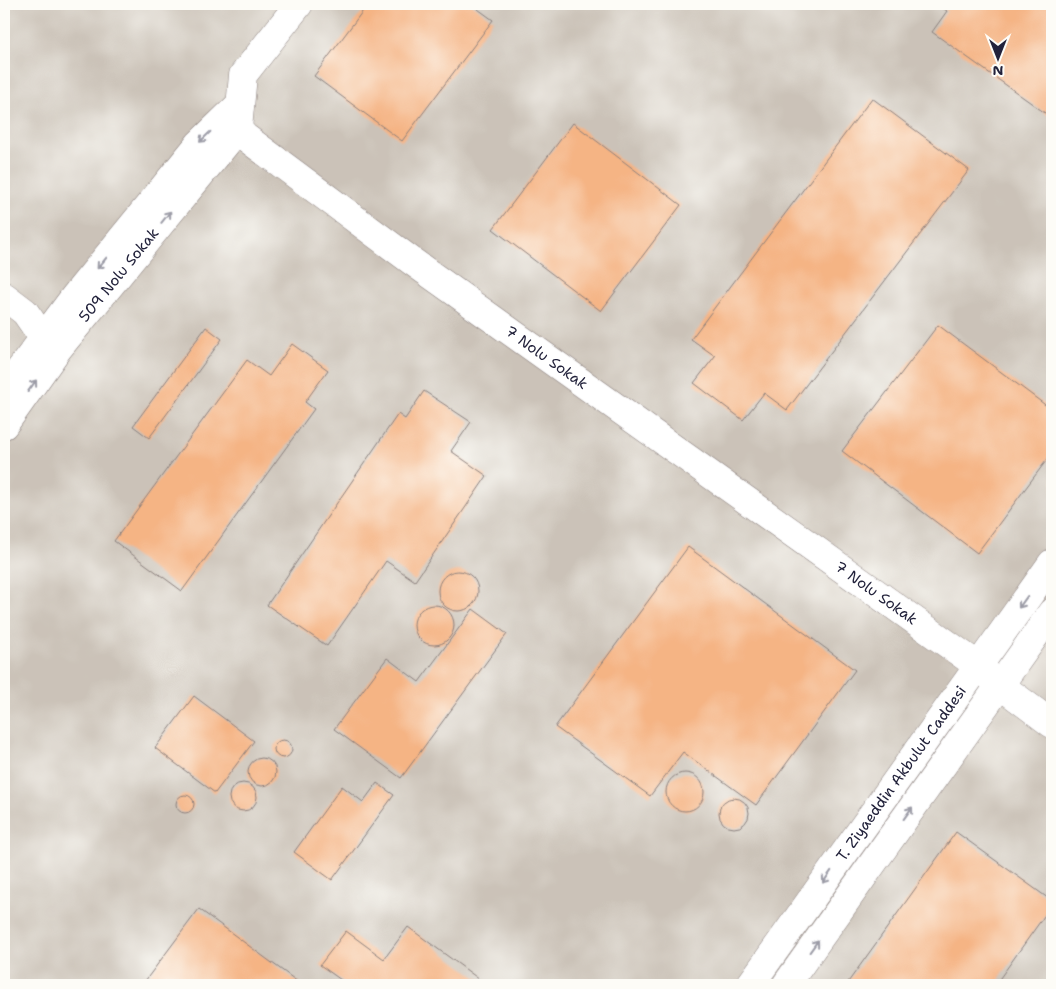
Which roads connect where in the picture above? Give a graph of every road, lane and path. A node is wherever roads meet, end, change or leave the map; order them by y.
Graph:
1 (299, 4) edge
2 (239, 116) junction
3 (4, 296) edge
4 (4, 316) edge
5 (47, 349) junction
6 (4, 391) edge
7 (4, 425) edge
8 (1052, 563) edge
9 (1052, 612) edge
10 (977, 665) junction
11 (1000, 685) junction
12 (1052, 724) edge
13 (750, 985) edge
14 (786, 985) edge

1 - 2 street
2 - 5 street, 509 Nolu Sokak
2 - 10 street, 7 Nolu Sokak
3 - 5 street
4 - 5 street
5 - 6 street, 509 Nolu Sokak
7 -> 5 street, 509 Nolu Sokak
8 -> 10 street, T. Ziyaeddin Akbulut Caddesi
9 - 11 street, T. Ziyaeddin Akbulut Caddesi
10 - 11 street, 7 Nolu Sokak
10 -> 13 street, T. Ziyaeddin Akbulut Caddesi
11 - 12 street, 7 Nolu Sokak
14 -> 11 street, T. Ziyaeddin Akbulut Caddesi

